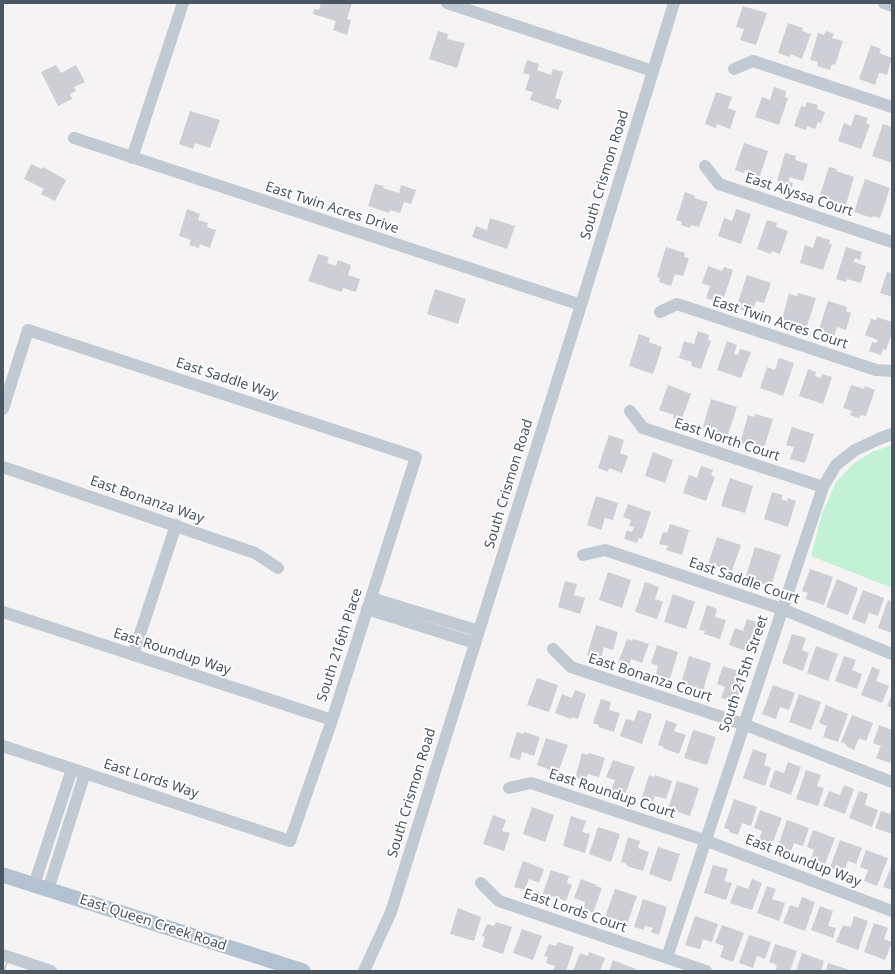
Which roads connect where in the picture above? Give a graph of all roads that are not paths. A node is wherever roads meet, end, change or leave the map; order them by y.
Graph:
1 (183, 3) edge
2 (447, 3) edge
3 (674, 3) edge
4 (884, 3) edge
5 (892, 6) edge
6 (734, 69) dead end
7 (653, 71) junction
8 (892, 107) edge
9 (74, 138) dead end
10 (132, 158) junction
11 (705, 166) dead end
12 (892, 242) edge
13 (581, 305) junction
14 (660, 312) dead end
15 (892, 371) edge
16 (3, 409) edge
17 (630, 411) dead end
18 (892, 434) edge
19 (416, 457) joint
20 (3, 467) edge
21 (823, 487) junction
22 (176, 525) junction
23 (583, 555) dead end
24 (278, 568) dead end
25 (369, 604) junction
26 (782, 609) junction
27 (3, 612) edge
28 (479, 632) junction
29 (475, 644) junction
30 (553, 649) dead end
31 (133, 654) junction
32 (892, 654) edge
33 (332, 720) junction
34 (743, 724) junction
35 (3, 746) edge
36 (72, 769) junction
37 (85, 773) junction
38 (892, 782) edge
39 (509, 788) dead end
40 (704, 840) junction
41 (290, 842) joint
42 (3, 875) edge
43 (481, 883) dead end
44 (41, 888) junction
45 (892, 911) edge
46 (3, 955) edge
47 (666, 957) junction
48 (51, 971) edge
49 (303, 971) edge
50 (364, 971) edge
51 (706, 971) edge

1 - 10 street
2 - 7 street
3 - 7 street, South Crismon Road
4 - 5 street
6 - 8 street
7 - 13 street, South Crismon Road
9 - 10 street, East Twin Acres Drive
10 - 13 street, East Twin Acres Drive
11 - 12 street, East Alyssa Court
13 - 28 street, South Crismon Road
14 - 15 street, East Twin Acres Court
16 - 19 street, East Saddle Way
17 - 21 street, East North Court
18 - 21 street, South 215th Street
19 - 25 street, South 216th Place
20 - 22 street, East Bonanza Way
21 - 26 street, South 215th Street
22 - 24 street, East Bonanza Way
22 - 31 street
23 - 26 street, East Saddle Court
25 - 28 street
25 - 29 street
25 - 33 street, South 216th Place
26 - 32 street, East Saddle Court
26 - 34 street, South 215th Street
27 - 31 street, East Roundup Way
28 - 29 street, South Crismon Road
29 - 50 street, South Crismon Road
30 - 34 street, East Bonanza Court
31 - 33 street, East Roundup Way
33 - 41 street, South 216th Place
34 - 38 street
34 - 40 street, South 215th Street
35 - 36 street, East Lords Way
36 - 37 street, East Lords Way
36 - 44 street
37 - 41 street, East Lords Way
37 - 44 street
39 - 40 street, East Roundup Court
40 - 45 street, East Roundup Way
40 - 47 street, South 215th Street
42 - 44 main road, East Queen Creek Road
43 - 47 street, East Lords Court
44 - 49 main road, East Queen Creek Road
46 - 48 street
47 - 51 street

